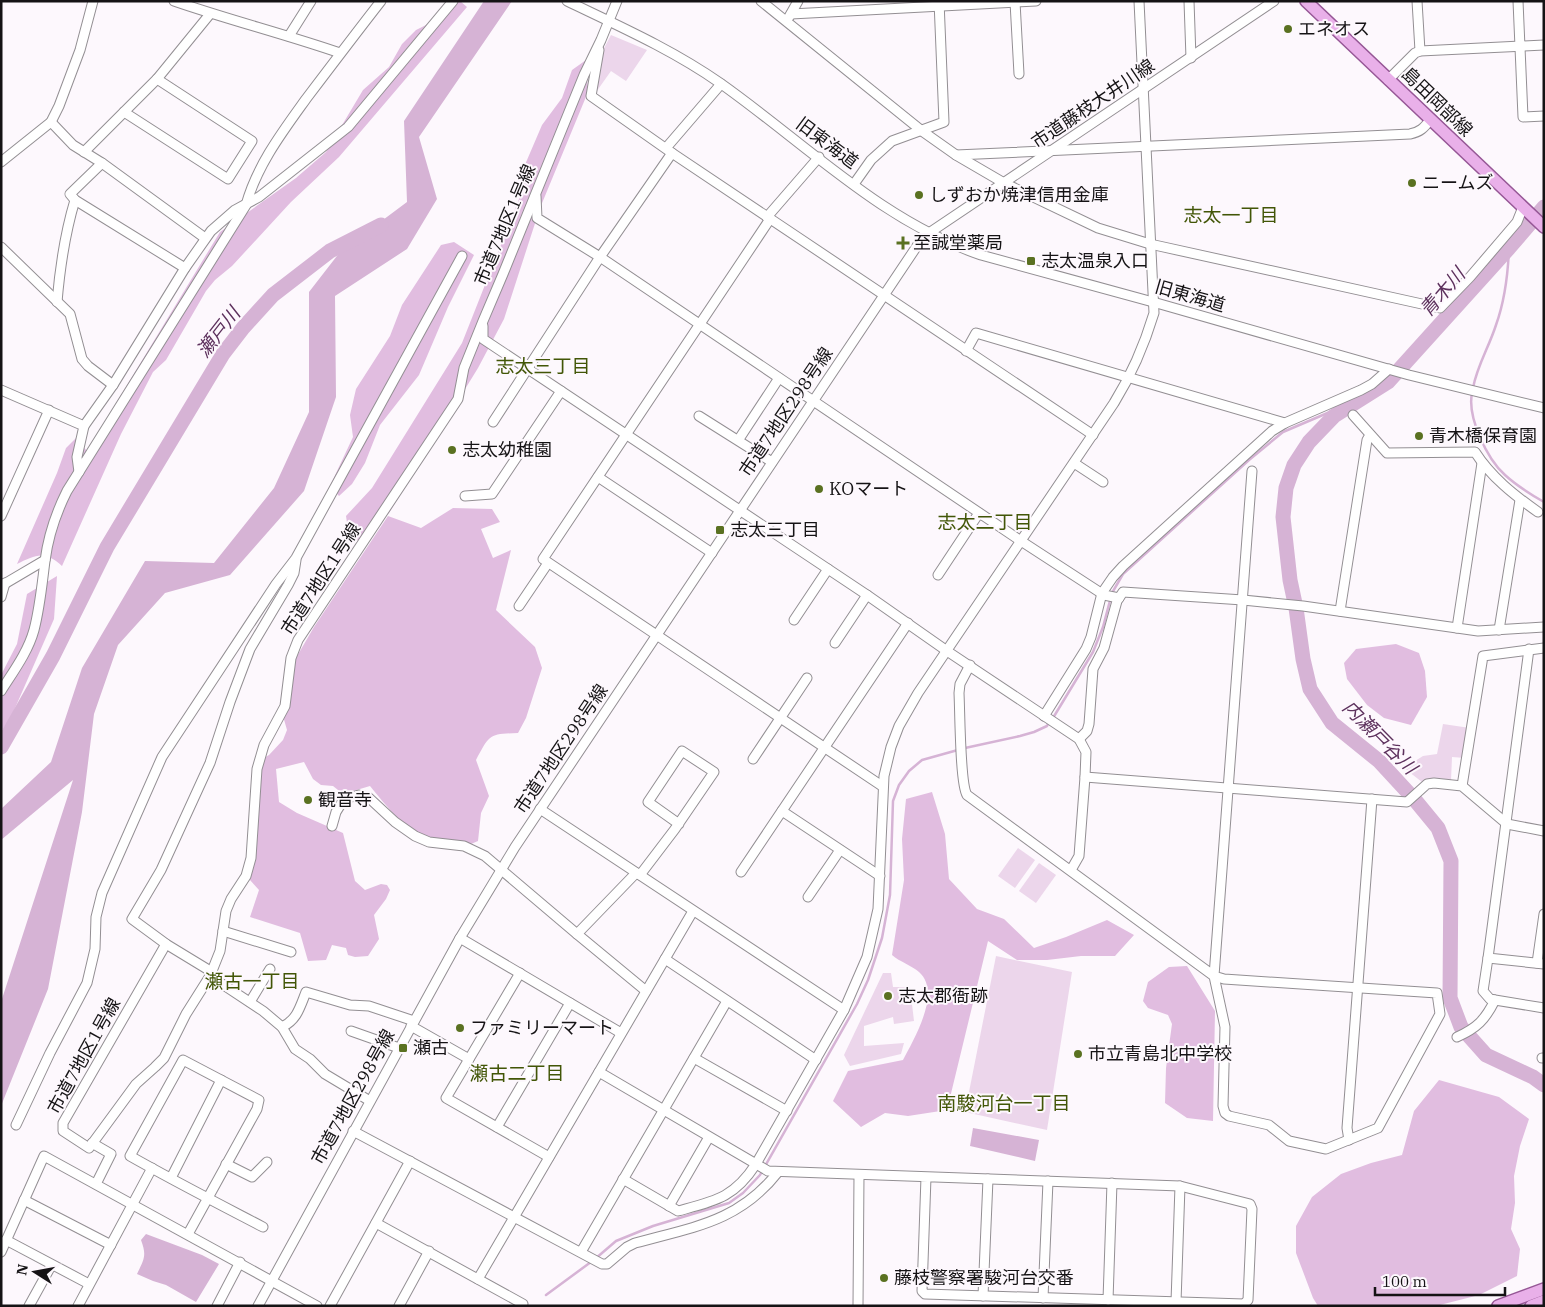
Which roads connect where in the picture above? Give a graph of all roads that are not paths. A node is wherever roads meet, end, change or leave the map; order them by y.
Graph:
1 (93, 1) edge
2 (174, 1) edge
3 (311, 1) edge
4 (381, 1) edge
5 (453, 1) edge
6 (567, 1) edge
7 (617, 1) edge
8 (761, 1) edge
9 (798, 1) edge
10 (1036, 1) edge
11 (1139, 1) edge
12 (1189, 1) edge
13 (1274, 1) edge
14 (1306, 1) edge
15 (1417, 1) edge
16 (1518, 1) edge
17 (993, 2) edge
18 (1015, 2) edge
19 (939, 4) edge
20 (210, 14) junction
21 (789, 18) junction
22 (610, 22) junction
23 (289, 36) junction
24 (601, 40) junction
25 (1544, 45) edge
26 (1520, 46) junction
27 (1420, 51) junction
28 (340, 53) junction
29 (1191, 58) junction
30 (1019, 74) dead end
31 (157, 79) junction
32 (1388, 80) junction
33 (721, 84) junction
34 (1143, 91) junction
35 (124, 112) junction
36 (1544, 116) edge
37 (1430, 120) junction
38 (52, 122) junction
39 (922, 131) junction
40 (1146, 145) junction
41 (1053, 150) junction
42 (669, 151) junction
43 (84, 152) junction
44 (956, 155) junction
45 (819, 158) junction
46 (1, 162) edge
47 (102, 163) junction
48 (1004, 183) junction
49 (854, 184) junction
50 (536, 194) junction
51 (75, 200) junction
52 (246, 205) junction
53 (1524, 208) junction
54 (769, 218) junction
55 (1542, 226) edge
56 (929, 233) junction
57 (205, 238) junction
58 (1150, 244) junction
59 (1, 247) edge
60 (462, 256) dead end
61 (5, 257) edge
62 (600, 257) junction
63 (185, 268) junction
64 (884, 296) junction
65 (58, 302) junction
66 (1153, 302) junction
67 (483, 321) junction
68 (700, 325) junction
69 (966, 350) junction
70 (528, 369) junction
71 (1389, 369) junction
72 (779, 378) junction
73 (1129, 378) junction
74 (113, 385) junction
75 (1, 390) edge
76 (560, 391) junction
77 (813, 401) junction
78 (1544, 408) edge
79 (49, 410) junction
80 (1353, 415) dead end
81 (699, 416) dead end
82 (493, 422) dead end
83 (1285, 423) junction
84 (84, 426) junction
85 (1093, 434) junction
86 (628, 435) junction
87 (1370, 435) junction
88 (739, 439) junction
89 (772, 462) junction
90 (1074, 463) junction
91 (1482, 463) junction
92 (1252, 471) dead end
93 (79, 472) junction
94 (598, 477) junction
95 (1103, 482) dead end
96 (465, 496) dead end
97 (1520, 500) junction
98 (740, 511) junction
99 (1538, 512) dead end
100 (979, 513) junction
101 (1, 516) edge
102 (1021, 541) junction
103 (712, 553) junction
104 (296, 558) junction
105 (45, 560) junction
106 (548, 563) junction
107 (828, 569) junction
108 (938, 575) dead end
109 (3, 584) edge
110 (1103, 594) junction
111 (867, 595) junction
112 (1, 597) edge
113 (1119, 598) junction
114 (1243, 600) junction
115 (519, 606) dead end
116 (1340, 611) junction
117 (794, 620) dead end
118 (908, 623) junction
119 (1544, 627) edge
120 (1456, 628) junction
121 (1499, 630) junction
122 (656, 636) junction
123 (835, 643) dead end
124 (1544, 648) edge
125 (1530, 649) junction
126 (947, 651) junction
127 (970, 666) junction
128 (807, 678) dead end
129 (1, 691) edge
130 (1044, 716) junction
131 (781, 719) junction
132 (1079, 739) junction
133 (824, 748) junction
134 (753, 759) dead end
135 (1084, 777) junction
136 (882, 786) junction
137 (1462, 786) junction
138 (1228, 787) junction
139 (1372, 799) junction
140 (540, 809) junction
141 (782, 811) junction
142 (679, 824) junction
143 (1506, 824) junction
144 (332, 826) dead end
145 (1544, 831) edge
146 (840, 850) junction
147 (1071, 870) junction
148 (501, 871) junction
149 (741, 872) dead end
150 (638, 874) junction
151 (880, 876) junction
152 (808, 897) dead end
153 (693, 911) junction
154 (1544, 914) edge
155 (222, 931) junction
156 (577, 934) junction
157 (460, 938) junction
158 (166, 944) junction
159 (291, 952) dead end
160 (1488, 958) junction
161 (665, 959) junction
162 (1540, 964) edge
163 (270, 969) dead end
164 (520, 973) junction
165 (211, 974) junction
166 (1214, 976) junction
167 (1358, 988) junction
168 (646, 991) junction
169 (1494, 1000) junction
170 (727, 1001) junction
171 (250, 1002) junction
172 (570, 1003) junction
173 (1544, 1008) edge
174 (844, 1010) junction
175 (413, 1023) junction
176 (282, 1027) junction
177 (351, 1031) dead end
178 (622, 1033) junction
179 (1457, 1037) dead end
180 (399, 1048) junction
181 (694, 1058) junction
182 (469, 1059) junction
183 (816, 1060) junction
184 (599, 1072) junction
185 (221, 1080) junction
186 (370, 1100) junction
187 (663, 1110) junction
188 (787, 1111) junction
189 (16, 1125) dead end
190 (497, 1127) junction
191 (353, 1131) junction
192 (709, 1137) junction
193 (1349, 1140) junction
194 (92, 1143) junction
195 (550, 1157) junction
196 (410, 1161) junction
197 (267, 1162) dead end
198 (226, 1164) junction
199 (757, 1165) junction
200 (152, 1168) junction
201 (778, 1172) junction
202 (859, 1175) junction
203 (926, 1177) junction
204 (171, 1178) junction
205 (623, 1178) junction
206 (988, 1178) junction
207 (1048, 1181) junction
208 (1112, 1183) junction
209 (96, 1184) junction
210 (1180, 1186) junction
211 (208, 1198) junction
212 (24, 1200) junction
213 (133, 1204) junction
214 (669, 1206) junction
215 (514, 1217) junction
216 (376, 1223) junction
217 (263, 1227) dead end
218 (188, 1234) junction
219 (6, 1240) junction
220 (110, 1245) junction
221 (428, 1251) junction
222 (1, 1252) edge
223 (585, 1254) junction
224 (240, 1262) junction
225 (51, 1266) junction
226 (478, 1279) junction
227 (272, 1280) junction
228 (89, 1284) junction
229 (1544, 1289) edge
230 (983, 1296) junction
231 (1044, 1298) junction
232 (1108, 1300) junction
233 (1544, 1301) edge
234 (1176, 1302) junction
235 (523, 1304) dead end
236 (29, 1306) edge
237 (78, 1306) edge
238 (217, 1306) edge
239 (258, 1306) edge
240 (317, 1306) edge
241 (330, 1306) edge
242 (399, 1306) edge
243 (858, 1306) edge
244 (1498, 1306) edge
245 (1532, 1306) edge

1 - 38 street
2 - 20 street
3 - 23 street
4 - 28 street
5 - 52 street
6 - 22 street, 旧東海道
7 - 22 street, 市道7地区1号線
8 - 21 street
9 - 21 street
10 - 18 street
11 - 34 street
12 - 29 street
13 - 29 street, 市道藤枝大井川線
14 - 32 main road, 島田岡部線
15 - 27 street
16 - 26 street
17 - 18 street
17 - 19 street
18 - 30 street
19 - 21 street
19 - 39 street
20 - 23 street
20 - 31 street
21 - 39 street
22 - 24 street, 市道7地区1号線
22 - 33 street, 旧東海道
23 - 28 street
24 - 42 street
24 - 50 street, 市道7地区1号線
25 - 26 street
26 - 27 street
26 - 36 street
27 - 32 street
28 - 52 street
29 - 34 street, 市道藤枝大井川線
31 - 35 street
31 - 35 street
32 - 37 main road, 島田岡部線
33 - 42 street
33 - 45 street, 旧東海道
34 - 40 street
34 - 41 street, 市道藤枝大井川線
35 - 43 street
37 - 40 street
37 - 53 main road, 島田岡部線
38 - 43 street
38 - 46 street
39 - 44 street
39 - 49 street
40 - 41 street
40 - 58 street
41 - 44 street
41 - 48 street, 市道藤枝大井川線
42 - 54 street
42 - 62 street
43 - 47 street
44 - 48 street
45 - 49 street, 旧東海道
45 - 54 street
47 - 51 street
47 - 57 street
48 - 56 street, 市道藤枝大井川線
48 - 58 street
49 - 56 street, 旧東海道
50 - 62 street
50 - 67 street, 市道7地区1号線
51 - 63 street
51 - 65 street
52 - 57 street
52 - 93 street
53 - 55 main road, 島田岡部線
53 - 58 street
54 - 64 street
54 - 68 street
56 - 64 street, 市道7地区298号線
56 - 66 street, 旧東海道
57 - 63 street
58 - 66 street
59 - 61 street
60 - 104 street
61 - 65 street
62 - 68 street
62 - 70 street
63 - 74 street
64 - 69 street
64 - 77 street, 市道7地区298号線
65 - 74 street
66 - 71 street, 旧東海道
66 - 73 street
67 - 70 street
67 - 155 street, 市道7地区1号線
68 - 72 street
68 - 86 street
69 - 73 street
69 - 85 street
70 - 76 street
70 - 82 street
71 - 78 street, 旧東海道
71 - 83 street
72 - 77 street
72 - 88 street
73 - 83 street
73 - 85 street
74 - 84 street
75 - 79 street
76 - 86 street
76 - 96 street
77 - 89 street, 市道7地区298号線
77 - 100 street
79 - 84 street
79 - 101 street
80 - 87 street
81 - 88 street
83 - 110 street
84 - 93 street
85 - 90 street
86 - 94 street
86 - 98 street
87 - 91 street
87 - 116 street
88 - 89 street
89 - 98 street, 市道7地区298号線
90 - 95 street
90 - 102 street
91 - 97 street
91 - 120 street
92 - 114 street
93 - 105 street
94 - 103 street
94 - 106 street
97 - 99 street
97 - 121 street
98 - 103 street, 市道7地区298号線
98 - 107 street
100 - 102 street
100 - 108 street
102 - 110 street
102 - 126 street
103 - 122 street, 市道7地区298号線
104 - 158 street
104 - 189 street
105 - 109 street
105 - 129 street
106 - 115 street
106 - 122 street
107 - 111 street
107 - 117 street
109 - 112 street
110 - 113 street
110 - 130 street
111 - 118 street
111 - 123 street
113 - 114 street
113 - 132 street
114 - 116 street
114 - 138 street
116 - 120 street
118 - 126 street
118 - 133 street
119 - 121 street
120 - 121 street
122 - 131 street
122 - 140 street, 市道7地区298号線
124 - 125 street
125 - 137 street
125 - 143 street
126 - 127 street
126 - 136 street
127 - 130 street
127 - 147 street
128 - 131 street
130 - 132 street
131 - 133 street
131 - 134 street
132 - 135 street
133 - 136 street
133 - 141 street
135 - 138 street
135 - 147 street
136 - 151 street
137 - 139 street
137 - 143 street
138 - 139 street
138 - 166 street
139 - 167 street
140 - 148 street, 市道7地区298号線
140 - 150 street
141 - 146 street
141 - 149 street
142 - 142 street
142 - 150 street
143 - 145 street
143 - 160 street
144 - 148 street
146 - 151 street
146 - 152 street
147 - 166 street
148 - 156 street
148 - 157 street, 市道7地区298号線
150 - 153 street
150 - 156 street
151 - 174 street
153 - 161 street
153 - 174 street
154 - 162 street
155 - 159 street
155 - 165 street, 市道7地区1号線
156 - 168 street
157 - 164 street
157 - 175 street, 市道7地区298号線
158 - 165 street
158 - 194 street, 市道7地区1号線
160 - 162 street
160 - 169 street
161 - 168 street
161 - 170 street
163 - 171 street
164 - 172 street
164 - 182 street
165 - 171 street
165 - 194 street, 市道7地区1号線
166 - 167 street
166 - 193 street
167 - 193 street
167 - 193 street
168 - 178 street
169 - 173 street
169 - 179 street
170 - 181 street
170 - 183 street
171 - 176 street
172 - 178 street
172 - 190 street
174 - 183 street
175 - 176 street
175 - 180 street, 市道7地区298号線
175 - 182 street
176 - 186 street
177 - 180 street
178 - 184 street
180 - 186 street, 市道7地区298号線
181 - 187 street
181 - 188 street
182 - 190 street
183 - 188 street
184 - 187 street
184 - 195 street
185 - 198 street
185 - 200 street
185 - 204 street
186 - 191 street, 市道7地区298号線
187 - 192 street
187 - 205 street
188 - 199 street
190 - 195 street
191 - 196 street
191 - 227 street, 市道7地区298号線
192 - 199 street
192 - 214 street
194 - 209 street
195 - 215 street
196 - 215 street
196 - 216 street
197 - 198 street
198 - 211 street
199 - 201 street
199 - 214 street
200 - 204 street
200 - 213 street
201 - 202 street
201 - 223 street
202 - 203 street
202 - 243 street
203 - 206 street
203 - 230 street
204 - 211 street
205 - 214 street
205 - 223 street
206 - 207 street
206 - 230 street
207 - 208 street
207 - 231 street
208 - 210 street
208 - 232 street
209 - 212 street
209 - 213 street
210 - 234 street
210 - 234 street
211 - 217 street
211 - 218 street
212 - 219 street
212 - 220 street
213 - 218 street
213 - 220 street
215 - 223 street
215 - 226 street
216 - 221 street
216 - 241 street
218 - 224 street
219 - 222 street
219 - 225 street
220 - 228 street
221 - 226 street
221 - 242 street
224 - 227 street
224 - 238 street
225 - 228 street
225 - 236 street
226 - 235 street
227 - 239 street, 市道7地区298号線
227 - 240 street
228 - 237 street
229 - 244 main road
230 - 231 street
231 - 232 street
232 - 234 street
233 - 245 main road

